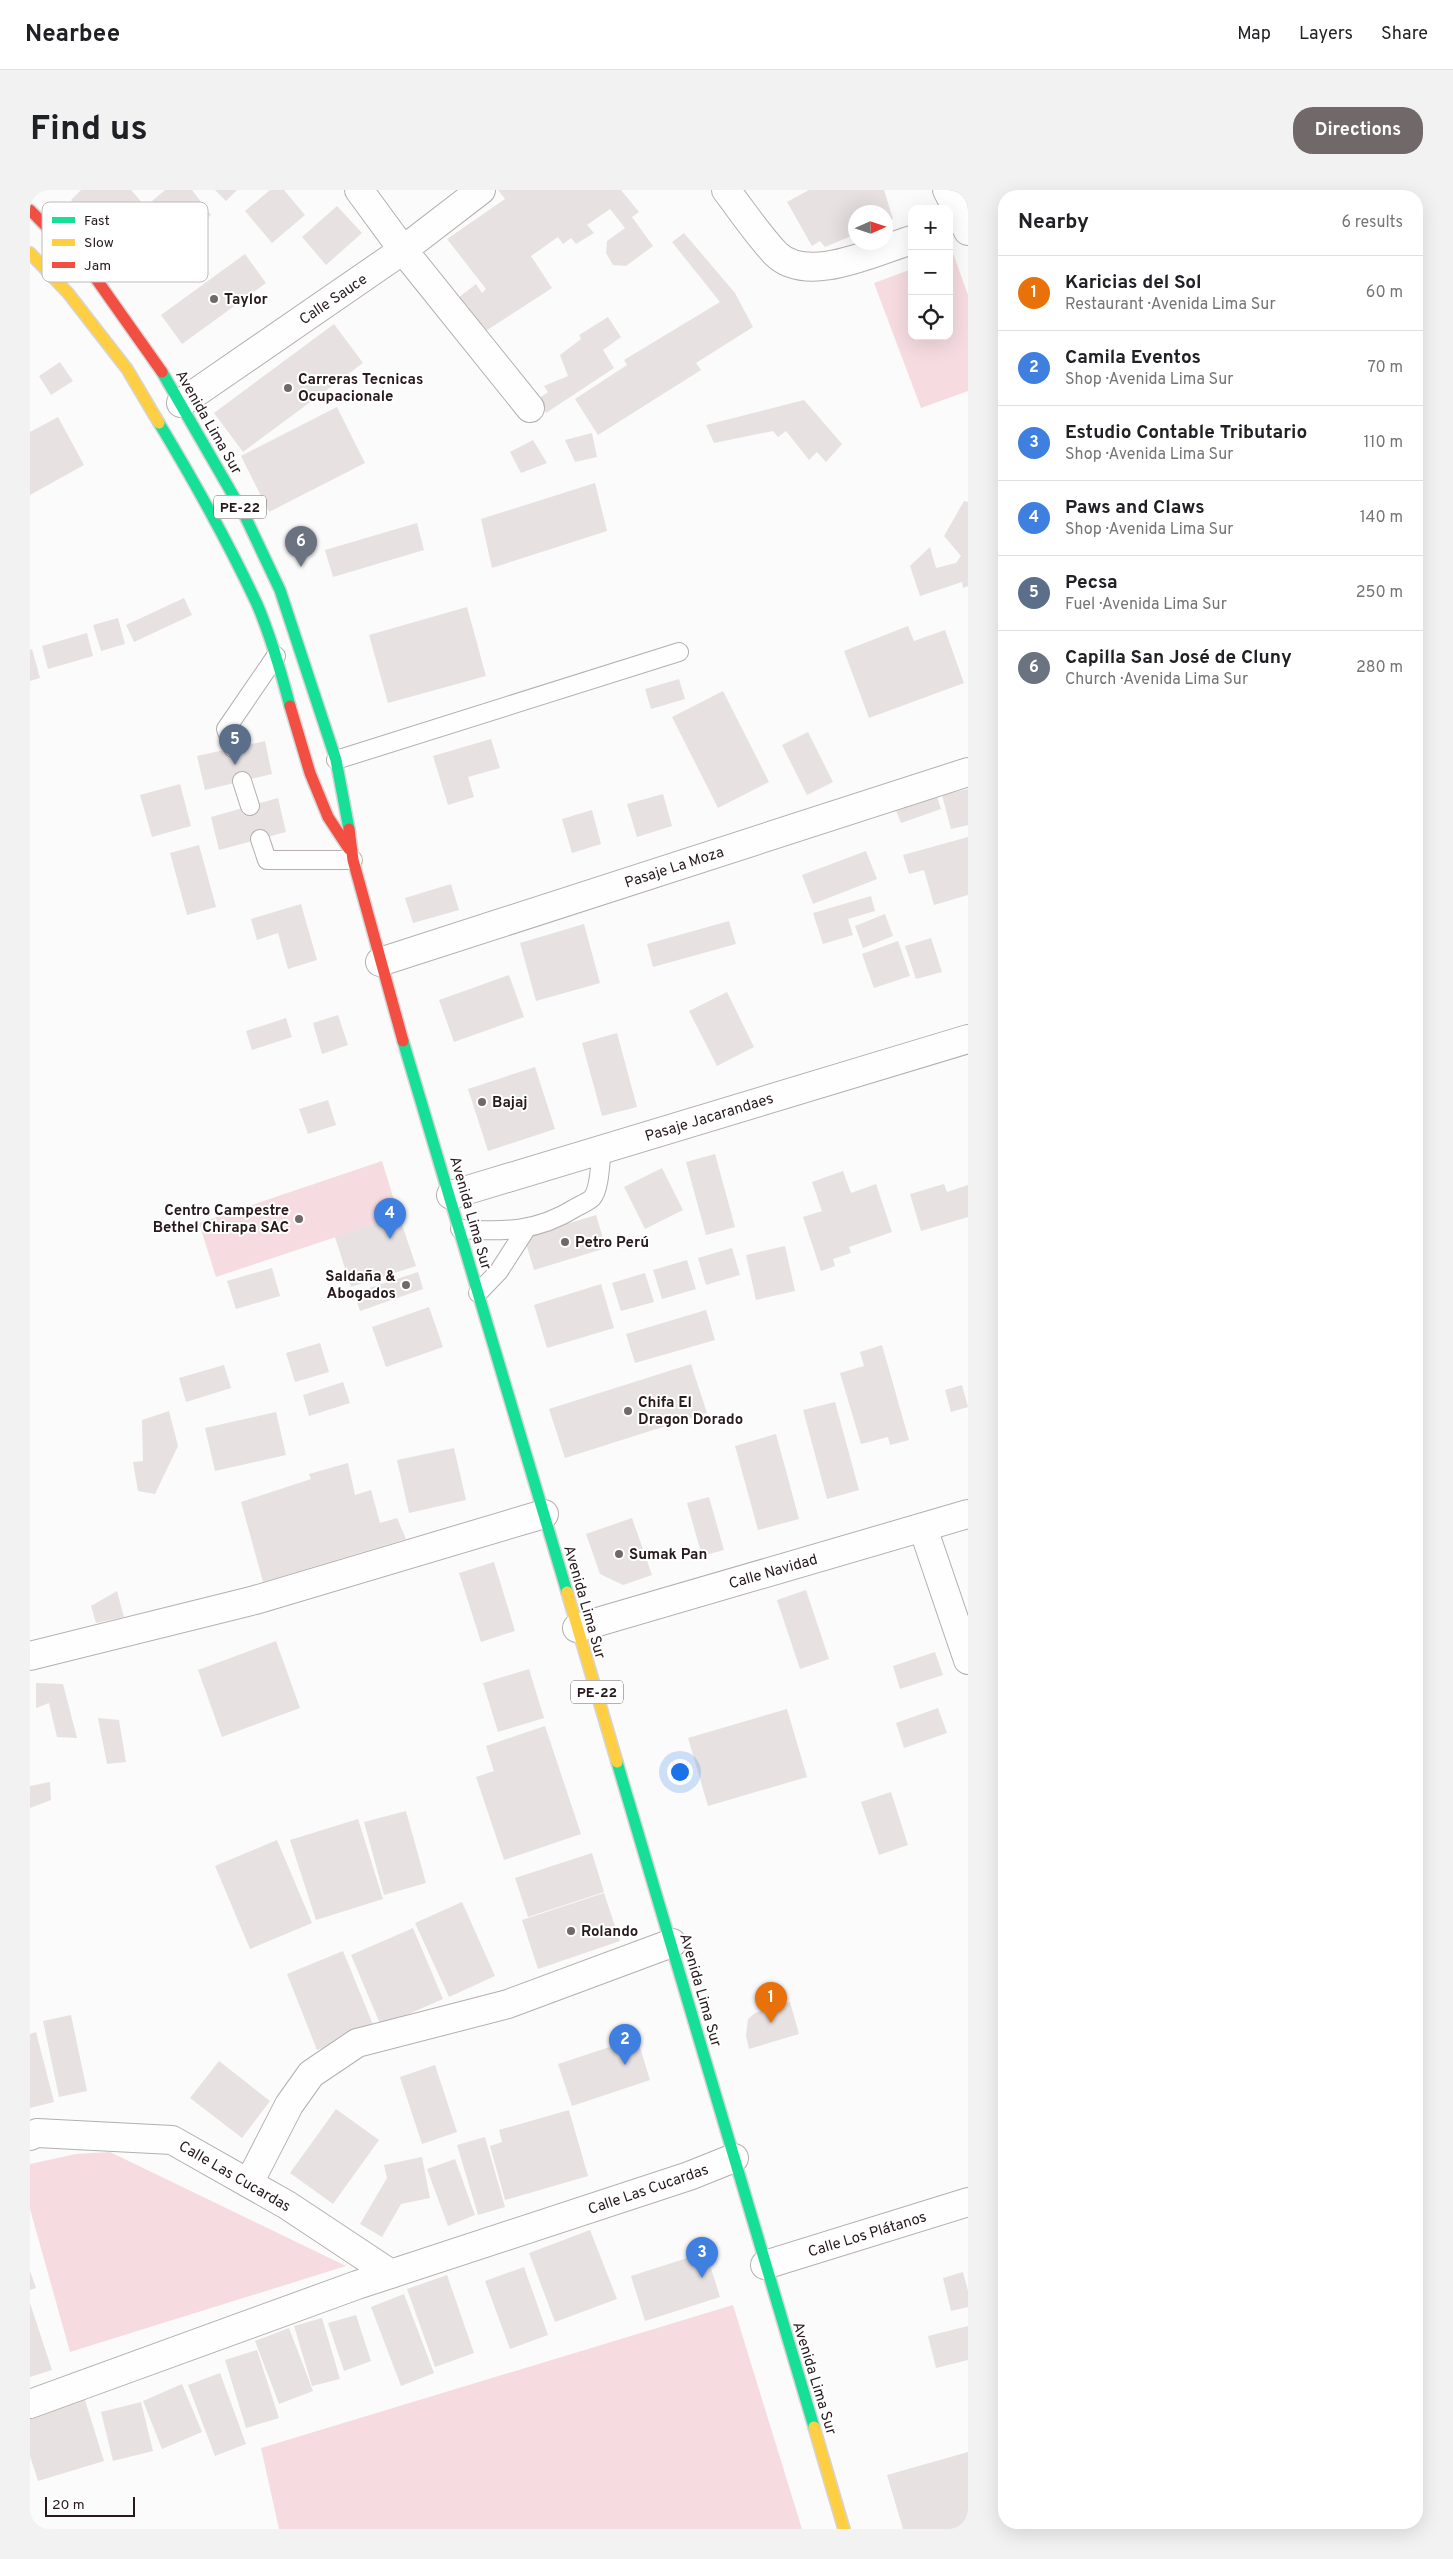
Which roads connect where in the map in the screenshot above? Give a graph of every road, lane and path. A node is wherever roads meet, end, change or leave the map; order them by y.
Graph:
1 (359, 190) edge
2 (481, 190) edge
3 (726, 190) edge
4 (947, 190) edge
5 (30, 210) edge
6 (42, 221) edge
7 (962, 226) edge
8 (908, 241) edge
9 (403, 250) junction
10 (30, 253) edge
11 (42, 267) edge
12 (56, 282) edge
13 (98, 282) edge
14 (181, 403) junction
15 (530, 408) dead end
16 (679, 652) dead end
17 (276, 656) junction
18 (233, 748) dead end
19 (336, 760) junction
20 (968, 772) edge
21 (242, 781) dead end
22 (250, 806) dead end
23 (260, 839) dead end
24 (352, 857) junction
25 (380, 962) junction
26 (968, 1039) edge
27 (602, 1149) junction
28 (451, 1195) junction
29 (460, 1229) junction
30 (526, 1229) junction
31 (478, 1293) junction
32 (544, 1514) junction
33 (968, 1514) edge
34 (923, 1528) junction
35 (577, 1628) junction
36 (30, 1656) edge
37 (968, 1660) edge
38 (672, 1943) junction
39 (30, 2136) edge
40 (734, 2158) junction
41 (249, 2183) junction
42 (968, 2202) edge
43 (765, 2265) junction
44 (391, 2274) junction
45 (30, 2404) edge
46 (844, 2529) edge

1 - 9 street
2 - 9 street, Calle Sauce
3 - 8 street
4 - 7 street
5 - 6 highway, Avenida Lima Sur / PE-22
9 - 14 street, Calle Sauce
9 - 15 street
10 - 11 highway, Avenida Lima Sur / PE-22
12 - 17 highway, Avenida Lima Sur / PE-22
13 - 14 highway, Avenida Lima Sur / PE-22
14 - 19 highway, Avenida Lima Sur / PE-22
16 - 19 lane
17 - 18 lane
17 - 24 highway, Avenida Lima Sur / PE-22
19 - 24 highway, Avenida Lima Sur / PE-22
20 - 25 street, Pasaje La Moza
21 - 22 lane
23 - 24 lane
24 - 25 highway, Avenida Lima Sur / PE-22
25 - 28 highway, Avenida Lima Sur / PE-22
26 - 27 street, Pasaje Jacarandaes
27 - 28 street, Pasaje Jacarandaes
27 - 30 lane
28 - 29 highway, Avenida Lima Sur / PE-22
29 - 30 lane
29 - 31 highway, Avenida Lima Sur / PE-22
30 - 31 lane
31 - 32 highway, Avenida Lima Sur / PE-22
32 - 35 highway, Avenida Lima Sur / PE-22
32 - 36 street
33 - 34 street, Calle Navidad
34 - 35 street, Calle Navidad
34 - 37 street
35 - 38 highway, Avenida Lima Sur / PE-22
38 - 40 highway, Avenida Lima Sur / PE-22
38 - 41 street
39 - 41 street, Calle Las Cucardas
40 - 43 highway, Avenida Lima Sur / PE-22
40 - 44 street, Calle Las Cucardas
41 - 44 street, Calle Las Cucardas
42 - 43 street, Calle Los Plátanos
43 - 46 highway, Avenida Lima Sur / PE-22
44 - 45 street, Calle Las Cucardas

